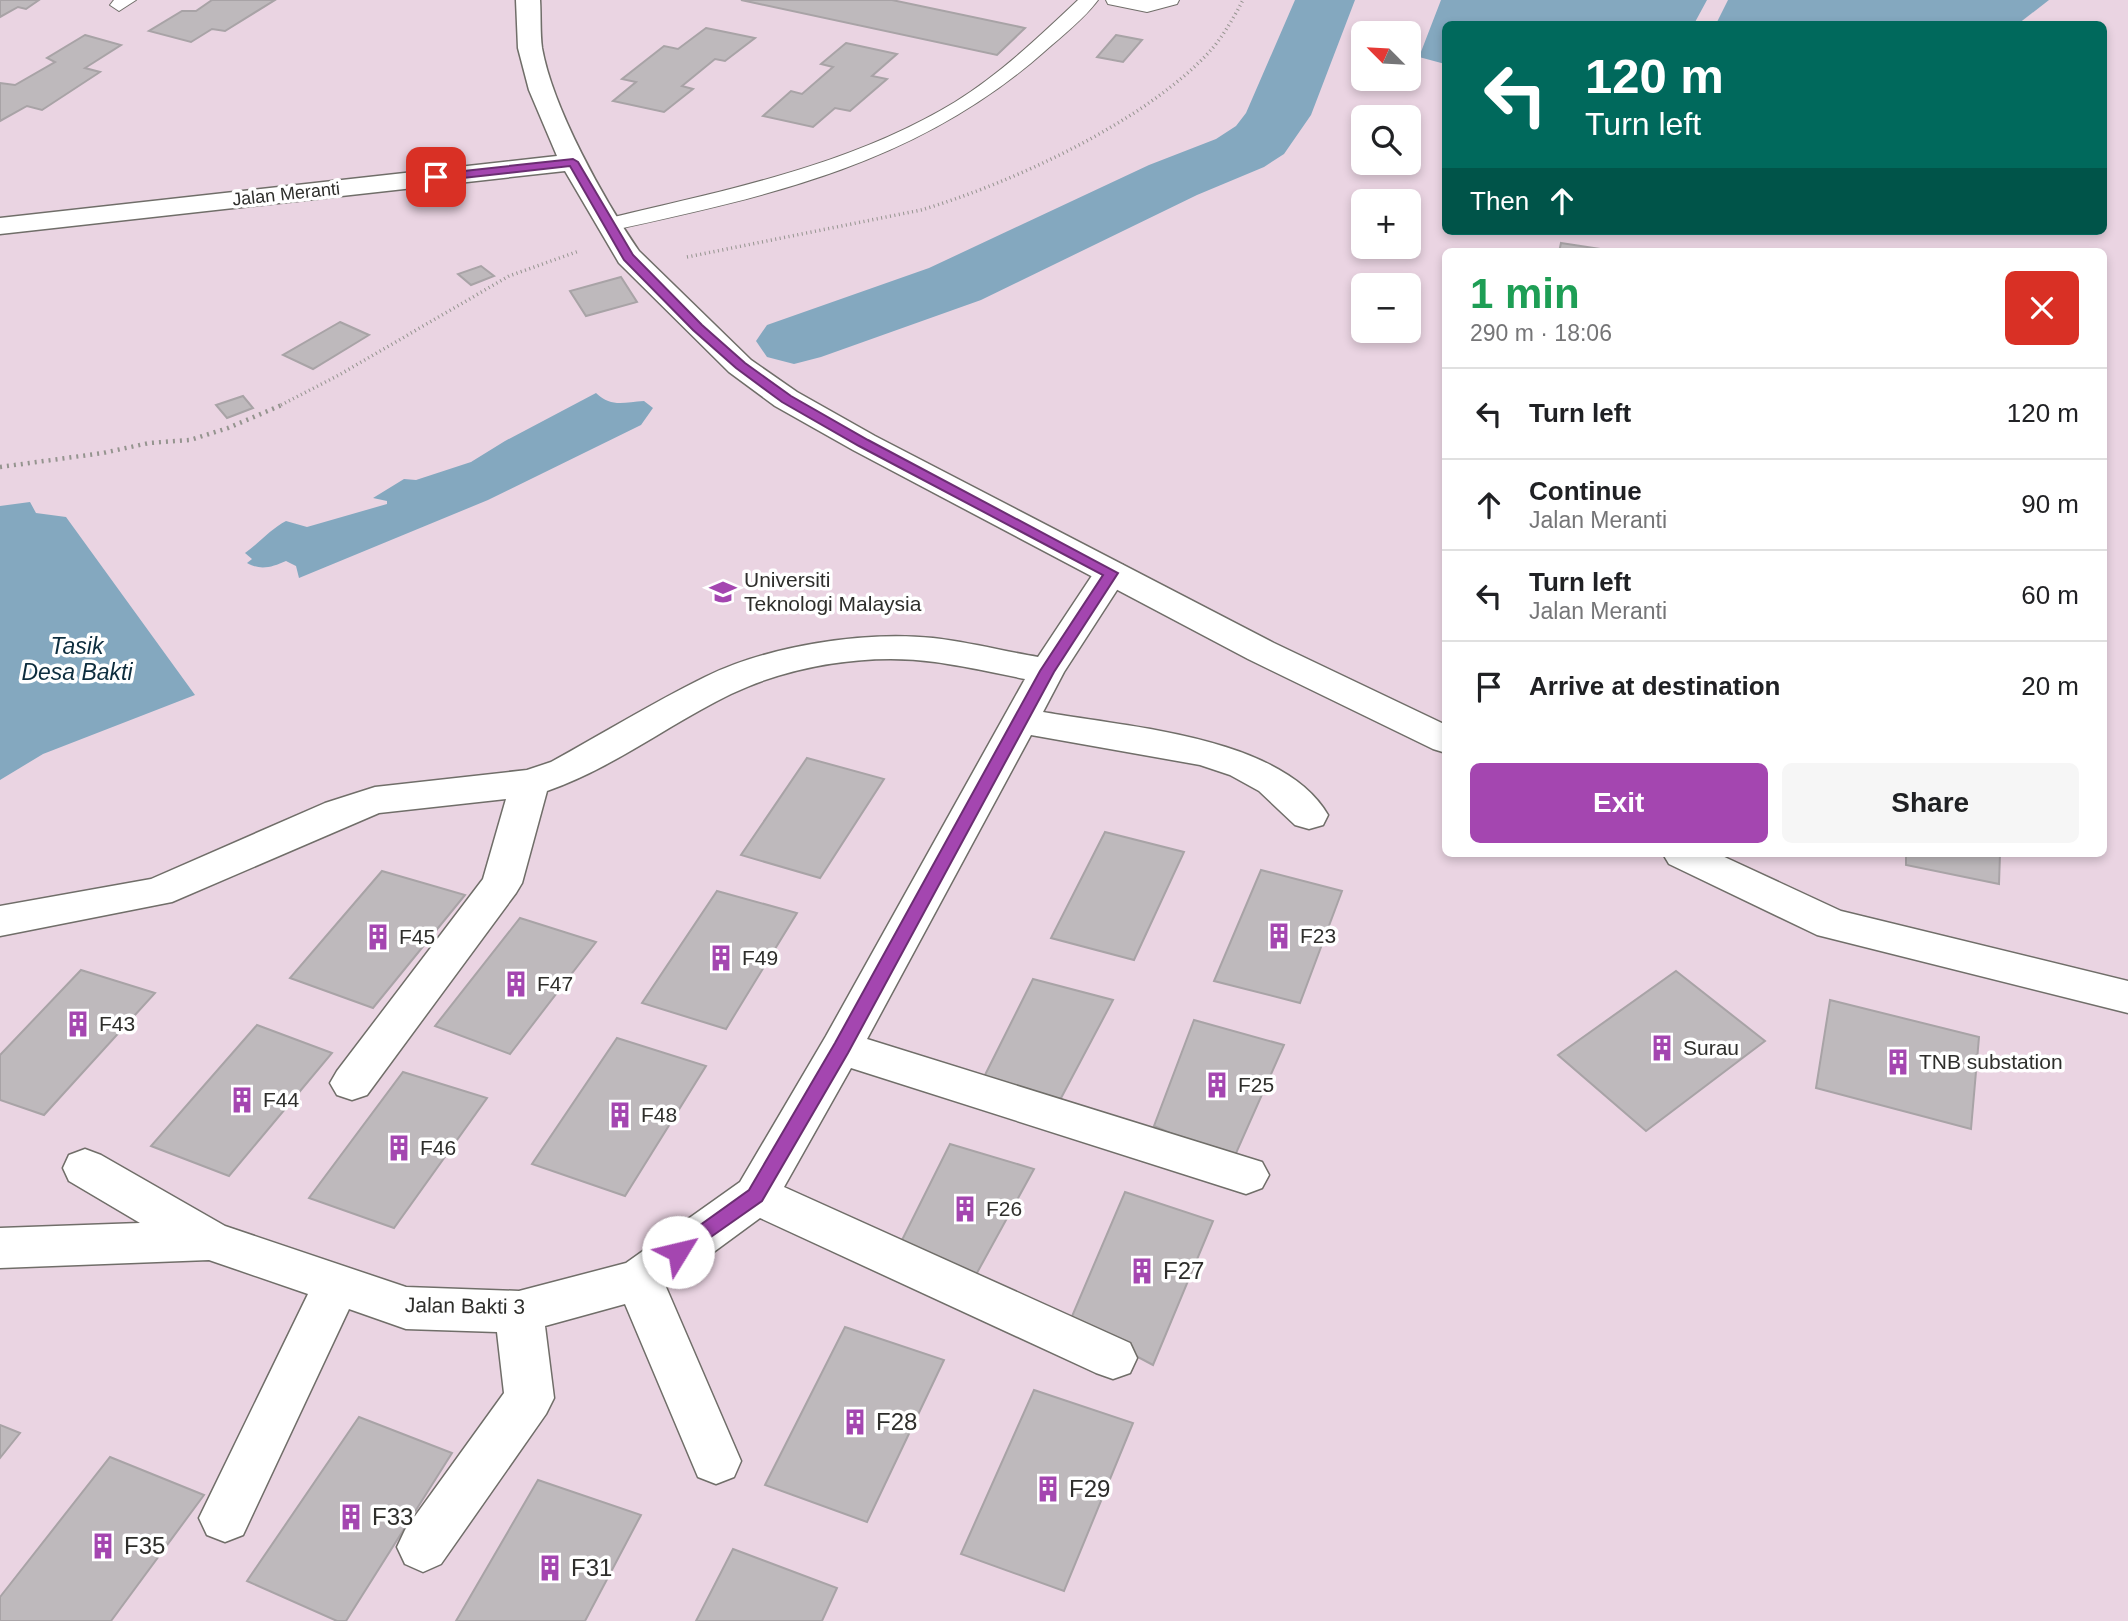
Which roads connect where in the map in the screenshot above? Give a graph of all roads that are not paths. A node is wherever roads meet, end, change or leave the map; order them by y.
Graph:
1 (528, 0) edge
2 (1089, 0) edge
3 (1115, 0) edge
4 (1170, 0) edge
5 (573, 162) junction
6 (0, 226) edge
7 (613, 232) junction
8 (1111, 573) junction
9 (1047, 671) junction
10 (1022, 721) junction
11 (1442, 738) edge
12 (530, 783) junction
13 (1309, 815) dead end
14 (1689, 857) edge
15 (0, 921) edge
16 (2128, 996) edge
17 (841, 1048) junction
18 (352, 1083) dead end
19 (85, 1168) dead end
20 (1246, 1175) dead end
21 (756, 1195) junction
22 (209, 1240) junction
23 (0, 1248) edge
24 (639, 1280) junction
25 (337, 1285) junction
26 (519, 1312) junction
27 (1113, 1358) dead end
28 (716, 1461) dead end
29 (225, 1518) dead end
30 (424, 1547) dead end

1 - 5 street
2 - 7 lane
3 - 4 lane
5 - 6 street, Jalan Meranti
5 - 7 street
7 - 8 street
8 - 9 street, Jalan Bakti 3
8 - 11 street
9 - 10 street, Jalan Bakti 3
9 - 12 street
10 - 13 street
10 - 17 street, Jalan Bakti 3
12 - 15 street
12 - 18 street
14 - 16 street
17 - 20 street
17 - 21 street, Jalan Bakti 3
19 - 22 street, Jalan Bakti 3
21 - 24 street, Jalan Bakti 3
21 - 27 street
22 - 23 street
22 - 25 street, Jalan Bakti 3
24 - 26 street, Jalan Bakti 3
24 - 28 street
25 - 26 street, Jalan Bakti 3
25 - 29 street
26 - 30 street

